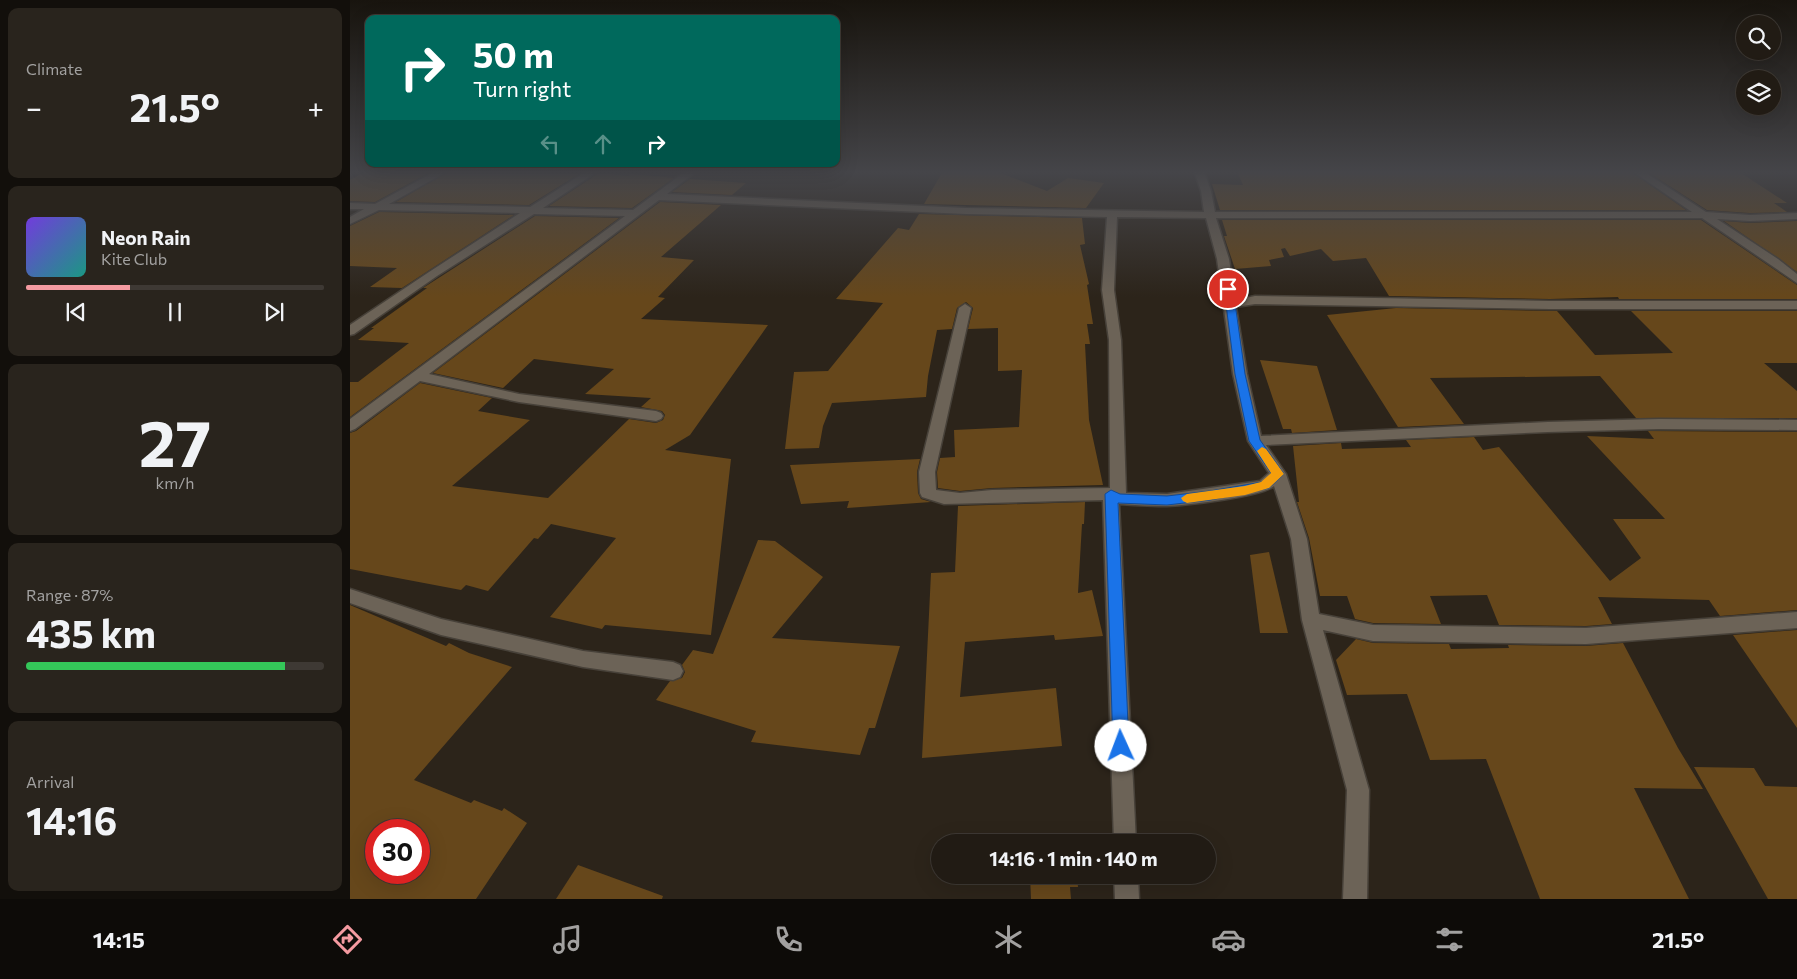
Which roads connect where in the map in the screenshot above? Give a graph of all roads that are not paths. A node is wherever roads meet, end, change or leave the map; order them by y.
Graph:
1 (364, 213) edge
2 (528, 213) edge
3 (636, 213) edge
4 (1061, 213) edge
5 (1701, 213) edge
6 (1112, 214) junction
7 (1210, 215) junction
8 (1704, 215) junction
9 (1797, 216) edge
10 (350, 221) edge
11 (1797, 280) edge
12 (1231, 304) junction
13 (1797, 305) edge
14 (965, 308) dead end
15 (350, 331) edge
16 (418, 376) junction
17 (656, 416) dead end
18 (1797, 425) edge
19 (350, 426) edge
20 (1255, 441) junction
21 (1278, 474) junction
22 (1115, 496) junction
23 (350, 596) edge
24 (1311, 620) junction
25 (1797, 620) edge
26 (673, 671) dead end
27 (1125, 834) edge
28 (1126, 884) edge
29 (1127, 899) edge
30 (1355, 899) edge

1 - 10 street
2 - 15 street
3 - 16 street
4 - 6 street
5 - 8 street
6 - 7 street
6 - 22 street
7 - 8 street
7 - 12 street
8 - 9 street
8 - 11 street
12 - 13 street
12 - 20 street
14 - 22 street
16 - 17 street
16 - 19 street
18 - 20 street
20 - 21 street
21 - 22 street
21 - 24 street
22 - 27 street
23 - 26 street
24 - 25 street
24 - 30 street
28 - 29 street

